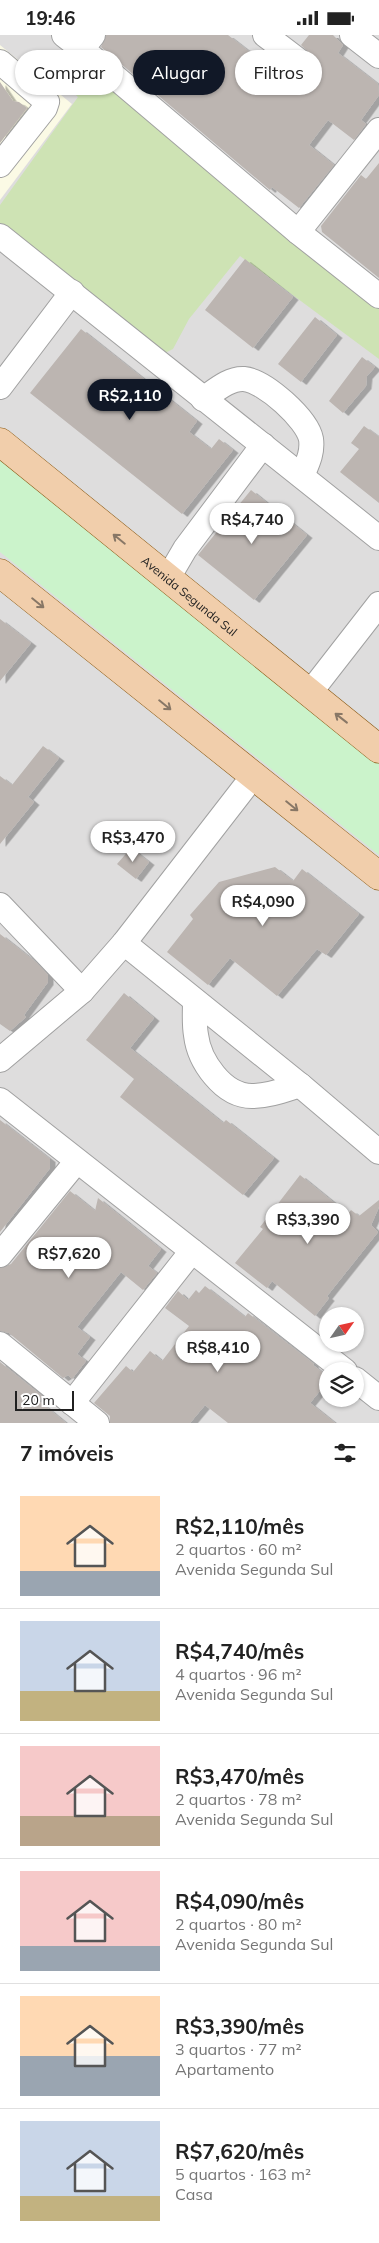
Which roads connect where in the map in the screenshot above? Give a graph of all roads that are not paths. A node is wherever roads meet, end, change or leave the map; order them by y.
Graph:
1 (352, 35) edge
2 (273, 37) edge
3 (80, 40) edge
4 (287, 50) edge
5 (379, 56) edge
6 (0, 62) edge
7 (379, 130) edge
8 (0, 165) edge
9 (298, 232) junction
10 (0, 236) edge
11 (72, 292) junction
12 (379, 296) edge
13 (0, 387) edge
14 (203, 399) junction
15 (0, 442) edge
16 (263, 445) junction
17 (302, 476) junction
18 (379, 538) edge
19 (0, 573) edge
20 (168, 578) junction
21 (379, 604) edge
22 (309, 694) junction
23 (379, 749) edge
24 (254, 775) junction
25 (379, 876) edge
26 (0, 905) edge
27 (124, 943) junction
28 (82, 991) junction
29 (195, 1001) junction
30 (0, 1060) edge
31 (300, 1085) junction
32 (0, 1100) edge
33 (379, 1152) edge
34 (77, 1161) junction
35 (192, 1251) junction
36 (0, 1255) edge
37 (0, 1344) edge
38 (334, 1362) edge
39 (364, 1386) edge
40 (379, 1398) edge
41 (72, 1403) junction
42 (96, 1423) edge

1 - 5 street
2 - 4 street
3 - 9 street
6 - 8 street
7 - 9 street
9 - 12 street
10 - 11 street
11 - 13 street
11 - 14 street
14 - 16 street
14 - 17 street
20 -> 15 main road, Avenida Segunda Sul
16 - 17 street
16 - 20 street
17 - 18 street
19 -> 24 main road
20 - 22 main road, Avenida Segunda Sul
21 - 22 street
23 -> 22 main road, Avenida Segunda Sul
24 -> 25 main road
24 - 27 street
26 - 28 street
27 - 28 street
27 - 29 street
28 - 30 street
29 - 31 street
29 - 31 street
31 - 33 street
32 - 34 street
34 - 35 street
34 - 36 street
35 - 38 street
35 - 41 street
37 - 41 street
39 - 40 street
41 - 42 street

